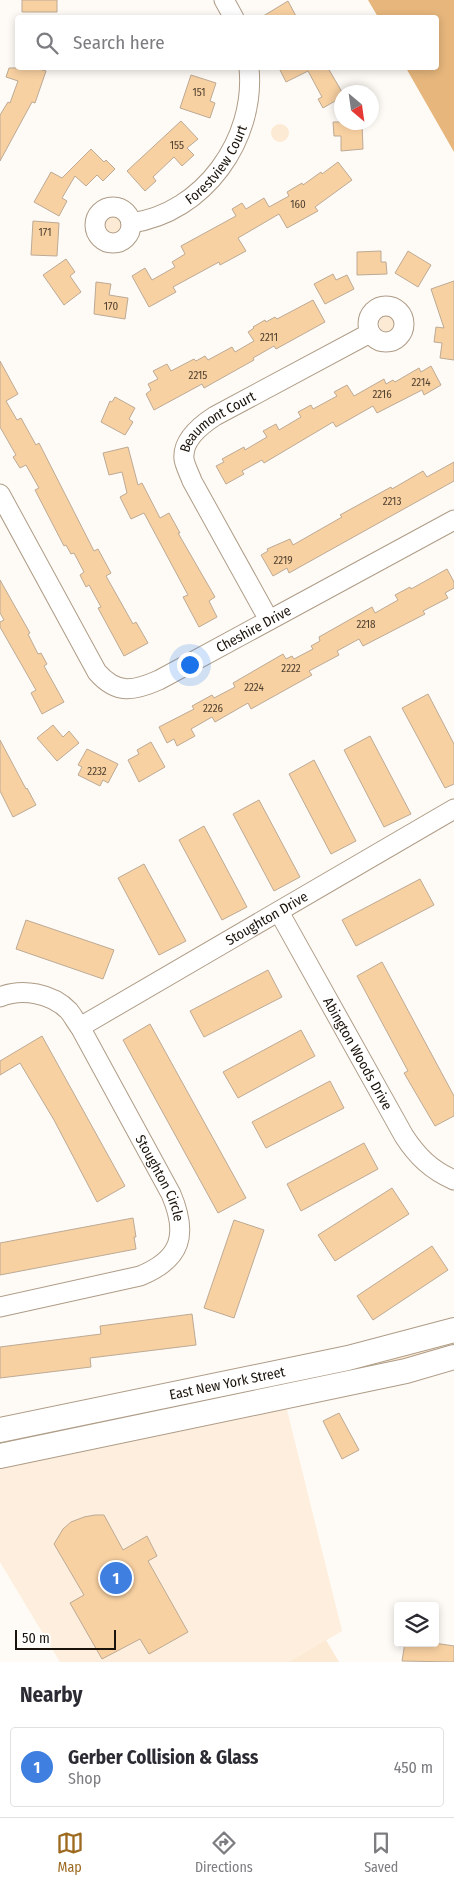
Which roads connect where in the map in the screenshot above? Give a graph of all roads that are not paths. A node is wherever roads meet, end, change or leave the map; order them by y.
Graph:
1 (224, 0) edge
2 (232, 15) edge
3 (249, 70) edge
4 (131, 222) dead end
5 (370, 333) dead end
6 (0, 494) edge
7 (454, 520) edge
8 (7, 524) edge
9 (269, 620) junction
10 (454, 809) edge
11 (280, 912) junction
12 (0, 997) edge
13 (80, 1027) junction
14 (454, 1180) edge
15 (0, 1307) edge
16 (454, 1330) edge
17 (454, 1357) edge
18 (0, 1430) edge
19 (0, 1456) edge

1 - 2 street
3 - 4 street, Forestview Court
5 - 9 street, Beaumont Court
6 - 8 street, Cheshire Drive
7 - 9 street, Cheshire Drive
8 - 9 street, Cheshire Drive
10 - 11 street, Stoughton Drive
11 - 13 street, Stoughton Drive
11 - 14 street, Abington Woods Drive
12 - 13 street, Stoughton Circle
13 - 15 street, Stoughton Circle
16 - 18 main road, East New York Street
17 - 19 main road, East New York Street

